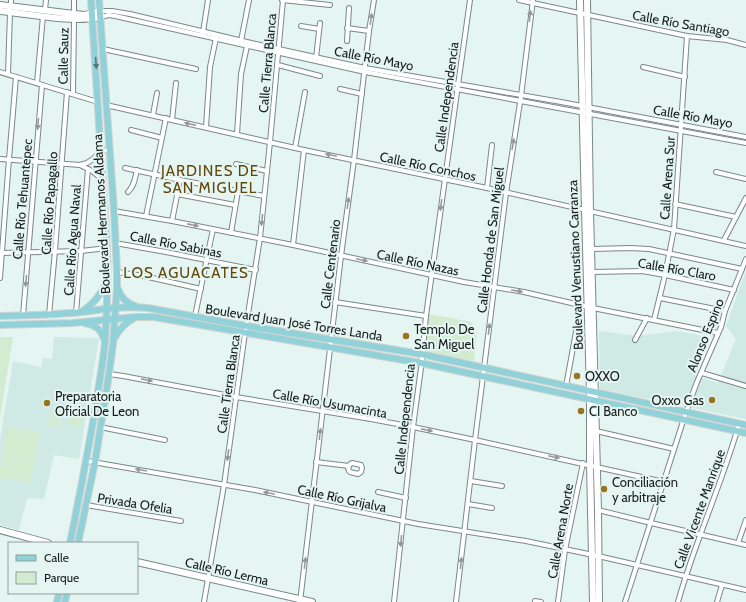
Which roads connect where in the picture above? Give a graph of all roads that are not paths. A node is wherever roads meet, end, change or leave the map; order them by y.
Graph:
1 (46, 0) edge
2 (74, 0) edge
3 (92, 0) edge
4 (99, 0) edge
5 (208, 0) edge
6 (249, 0) edge
7 (282, 0) edge
8 (374, 0) edge
9 (470, 0) edge
10 (519, 0) edge
11 (580, 0) edge
12 (587, 0) edge
13 (532, 1) edge
14 (0, 5) edge
15 (330, 5) dead end
16 (11, 6) edge
17 (348, 8) dead end
18 (0, 11) edge
19 (44, 13) junction
20 (580, 13) junction
21 (100, 14) junction
22 (587, 14) junction
23 (74, 16) junction
24 (93, 16) junction
25 (129, 16) junction
26 (320, 23) dead end
27 (301, 26) dead end
28 (347, 28) junction
29 (319, 29) junction
30 (369, 31) junction
31 (203, 32) junction
32 (687, 36) junction
33 (216, 38) junction
34 (241, 41) junction
35 (347, 41) dead end
36 (746, 45) edge
37 (247, 46) junction
38 (103, 50) junction
39 (279, 51) junction
40 (316, 58) junction
41 (278, 65) junction
42 (643, 67) dead end
43 (196, 69) dead end
44 (365, 70) junction
45 (0, 72) edge
46 (8, 74) junction
47 (320, 76) dead end
48 (16, 77) junction
49 (685, 77) junction
50 (37, 83) junction
51 (176, 84) dead end
52 (42, 85) junction
53 (457, 87) junction
54 (340, 89) dead end
55 (67, 92) junction
56 (305, 92) dead end
57 (156, 93) dead end
58 (73, 94) junction
59 (362, 94) junction
60 (520, 96) junction
61 (520, 101) junction
62 (98, 102) junction
63 (561, 102) junction
64 (106, 105) junction
65 (560, 108) junction
66 (582, 109) junction
67 (589, 111) junction
68 (153, 115) junction
69 (166, 118) junction
70 (172, 120) junction
71 (681, 125) junction
72 (206, 127) junction
73 (131, 130) dead end
74 (681, 131) junction
75 (237, 134) junction
76 (746, 137) edge
77 (162, 138) junction
78 (270, 142) junction
79 (746, 142) edge
80 (492, 146) dead end
81 (295, 148) junction
82 (109, 150) junction
83 (304, 150) junction
84 (101, 151) junction
85 (0, 159) edge
86 (9, 159) junction
87 (354, 160) junction
88 (35, 162) junction
89 (62, 164) junction
90 (236, 164) dead end
91 (80, 165) junction
92 (125, 168) dead end
93 (88, 169) junction
94 (137, 170) junction
95 (267, 171) junction
96 (716, 172) dead end
97 (154, 174) junction
98 (445, 179) junction
99 (746, 179) edge
100 (103, 180) junction
101 (180, 180) junction
102 (487, 188) junction
103 (238, 191) junction
104 (128, 192) dead end
105 (506, 193) junction
106 (177, 194) junction
107 (264, 196) junction
108 (746, 198) edge
109 (675, 204) junction
110 (235, 205) junction
111 (114, 211) junction
112 (588, 211) junction
113 (146, 216) junction
114 (736, 217) junction
115 (172, 221) junction
116 (213, 229) junction
117 (674, 229) junction
118 (231, 233) junction
119 (260, 238) junction
120 (724, 240) junction
121 (115, 243) junction
122 (293, 245) junction
123 (746, 246) edge
124 (107, 248) junction
125 (592, 249) junction
126 (81, 250) junction
127 (55, 251) junction
128 (28, 252) junction
129 (1, 253) edge
130 (670, 253) junction
131 (341, 256) junction
132 (746, 259) edge
133 (206, 261) junction
134 (742, 269) junction
135 (256, 270) junction
136 (117, 272) junction
137 (592, 272) junction
138 (432, 275) junction
139 (665, 275) junction
140 (0, 278) edge
141 (108, 278) junction
142 (494, 287) junction
143 (117, 288) junction
144 (201, 289) junction
145 (734, 290) junction
146 (660, 298) junction
147 (335, 302) junction
148 (579, 304) junction
149 (137, 307) junction
150 (590, 307) junction
151 (116, 308) junction
152 (107, 309) junction
153 (726, 311) junction
154 (78, 312) junction
155 (49, 315) junction
156 (0, 316) edge
157 (23, 316) junction
158 (195, 316) junction
159 (426, 316) junction
160 (135, 317) junction
161 (647, 318) junction
162 (115, 319) junction
163 (106, 320) junction
164 (654, 320) junction
165 (77, 322) junction
166 (0, 325) edge
167 (247, 326) junction
168 (245, 333) junction
169 (718, 333) junction
170 (331, 339) junction
171 (635, 340) dead end
172 (105, 342) junction
173 (113, 344) junction
174 (330, 347) junction
175 (421, 354) junction
176 (421, 363) junction
177 (484, 368) junction
178 (702, 373) junction
179 (109, 374) junction
180 (483, 376) junction
181 (566, 386) junction
182 (746, 386) edge
183 (593, 392) junction
184 (236, 397) junction
185 (593, 400) junction
186 (322, 412) junction
187 (686, 412) junction
188 (684, 419) junction
189 (739, 424) junction
190 (746, 425) edge
191 (100, 427) junction
192 (413, 427) junction
193 (596, 431) junction
194 (737, 431) junction
195 (746, 433) edge
196 (165, 440) dead end
197 (475, 440) junction
198 (674, 449) junction
199 (87, 461) junction
200 (95, 462) junction
201 (316, 462) junction
202 (583, 463) junction
203 (348, 466) dead end
204 (594, 466) junction
205 (470, 481) junction
206 (664, 482) junction
207 (224, 485) junction
208 (502, 486) dead end
209 (378, 492) dead end
210 (406, 498) junction
211 (312, 502) junction
212 (468, 504) junction
213 (86, 506) junction
214 (492, 508) dead end
215 (598, 510) junction
216 (746, 520) edge
217 (181, 521) dead end
218 (403, 521) junction
219 (651, 523) junction
220 (0, 530) edge
221 (464, 531) junction
222 (700, 534) junction
223 (44, 542) edge
224 (70, 542) edge
225 (78, 542) edge
226 (738, 543) junction
227 (746, 545) edge
228 (565, 550) junction
229 (595, 556) junction
230 (138, 562) edge
231 (637, 565) junction
232 (685, 576) junction
233 (208, 578) junction
234 (722, 585) junction
235 (746, 590) edge
236 (300, 601) edge
237 (535, 601) dead end
238 (204, 602) edge
239 (312, 602) edge
240 (394, 602) edge
241 (456, 602) edge
242 (541, 602) edge
243 (558, 602) edge
244 (593, 602) edge
245 (599, 602) edge
246 (626, 602) edge
247 (678, 602) edge
248 (717, 602) edge

1 - 19 street
2 - 23 street, Calle Sauz
3 - 24 main road, Boulevard Hermanos Aldama
4 - 21 main road, Boulevard Hermanos Aldama
5 - 31 street
6 - 34 street
7 - 15 street
7 - 39 street, Calle Tierra Blanca
30 -> 8 street, Calle Centenario
9 - 53 street, Calle Independencia
10 - 13 street, Calle Río Santiago
11 - 20 main road, Boulevard Venustiano Carranza
12 - 22 main road, Boulevard Venustiano Carranza
13 - 20 street, Calle Río Santiago
60 -> 13 street, Calle Honda de San Miguel
14 - 16 main road, Calle Río Mayo
16 - 18 main road, Calle Río Mayo
16 - 19 main road, Calle Río Mayo
16 - 46 street
17 - 28 street
19 - 23 main road, Calle Río Mayo
19 - 50 street
20 - 22 street, Calle Río Santiago
20 - 66 main road, Boulevard Venustiano Carranza
21 - 24 main road, Calle Río Mayo
21 - 25 street, Calle Río Mayo
21 - 38 main road, Boulevard Hermanos Aldama
22 - 32 street, Calle Río Santiago
22 - 67 main road, Boulevard Venustiano Carranza
23 - 24 main road, Calle Río Mayo
23 - 58 street, Calle Sauz
24 -> 62 main road, Boulevard Hermanos Aldama
25 - 31 street, Calle Río Mayo
25 - 33 street, Calle Río Mayo
26 - 29 street
27 - 29 street
28 - 30 street
28 - 35 street
29 - 40 street
30 - 44 street, Calle Centenario
31 - 34 street, Calle Río Mayo
32 - 36 street, Calle Río Santiago
32 - 49 street, Calle Arena Sur
33 - 37 street, Calle Río Mayo
33 - 72 street
34 - 39 street, Calle Río Mayo
37 - 39 street, Calle Río Mayo
37 - 75 street
38 - 43 street
38 - 64 main road, Boulevard Hermanos Aldama
39 - 40 street, Calle Río Mayo
39 - 41 street, Calle Tierra Blanca
39 - 44 street, Calle Río Mayo
40 - 44 street, Calle Río Mayo
41 - 47 street
41 - 78 street, Calle Tierra Blanca
42 - 49 street
44 - 53 street, Calle Río Mayo
44 - 59 street, Calle Centenario
45 - 46 street
46 - 48 street
48 - 50 street
48 - 86 street
49 - 71 street, Calle Arena Sur
50 - 52 street
51 - 70 street
52 - 55 street
52 -> 88 street, Calle Río Tehuantepec
53 - 60 street, Calle Río Mayo
53 - 61 street, Calle Río Mayo
53 - 98 street, Calle Independencia
54 - 59 street
55 - 58 street
55 - 89 street, Calle Río Papagallo
56 - 81 street
57 - 68 street
58 - 62 street
59 - 87 street, Calle Centenario
60 - 61 street, Calle Honda de San Miguel
60 - 63 street, Calle Río Mayo
61 - 65 street, Calle Río Mayo
105 -> 61 street, Calle Honda de San Miguel
62 - 84 main road, Boulevard Hermanos Aldama
63 - 65 street
63 - 66 street, Calle Río Mayo
64 - 68 street, Calle Río Conchos
64 - 82 main road, Boulevard Hermanos Aldama
65 - 66 street, Calle Río Mayo
66 - 67 street, Calle Río Mayo
66 - 112 main road, Boulevard Venustiano Carranza
67 - 71 street, Calle Río Mayo
67 - 74 street, Calle Río Mayo
67 - 112 main road, Boulevard Venustiano Carranza
68 - 69 street, Calle Río Conchos
69 - 70 street, Calle Río Conchos
69 - 77 street
72 -> 70 street, Calle Río Conchos
71 - 74 street, Calle Arena Sur
71 - 76 street, Calle Río Mayo
72 - 75 street, Calle Río Conchos
73 - 77 street
74 - 79 street, Calle Río Mayo
74 - 109 street, Calle Arena Sur
75 - 78 street, Calle Río Conchos
77 - 97 street
78 - 81 street, Calle Río Conchos
78 - 95 street, Calle Tierra Blanca
80 - 102 street
81 - 83 street, Calle Río Conchos
82 - 84 street
82 - 111 main road, Boulevard Hermanos Aldama
87 -> 83 street, Calle Río Conchos
83 - 122 street
84 - 91 street
84 - 100 main road, Boulevard Hermanos Aldama
85 - 86 street
86 - 88 street
86 - 129 street
87 - 98 street, Calle Río Conchos
131 -> 87 street, Calle Centenario
88 - 89 street
88 - 128 street, Calle Río Tehuantepec
89 - 91 street
89 - 127 street, Calle Río Papagallo
90 - 95 street
91 - 93 street
92 - 94 street
93 - 100 street
93 - 126 street, Calle Río Agua Naval
94 - 97 street
94 - 104 street
95 - 107 street, Calle Tierra Blanca
96 - 99 street
97 - 101 street
97 - 113 street
98 - 102 street, Calle Río Conchos
98 -> 138 street, Calle Independencia
100 - 124 main road, Boulevard Hermanos Aldama
101 - 103 street
101 - 106 street
102 - 105 street, Calle Río Conchos
103 - 107 street
103 - 110 street
105 - 112 street, Calle Río Conchos
105 - 142 street, Calle Honda de San Miguel
106 - 110 street
106 - 115 street
107 -> 119 street, Calle Tierra Blanca
108 - 114 street
109 - 114 street
109 - 117 street, Calle Arena Sur
110 - 118 street
111 - 113 street, Calle Río Nazas
111 - 121 main road, Boulevard Hermanos Aldama
112 - 117 street, Calle Río Conchos
112 - 125 main road, Boulevard Venustiano Carranza
112 - 150 main road, Boulevard Venustiano Carranza
113 - 115 street, Calle Río Nazas
114 - 120 street
115 -> 116 street, Calle Río Nazas
116 - 118 street, Calle Río Nazas
116 - 133 street
117 - 120 street, Calle Río Conchos
117 - 130 street, Calle Arena Sur
118 - 119 street, Calle Río Nazas
119 - 122 street, Calle Río Nazas
119 - 135 street, Calle Tierra Blanca
120 - 123 street, Calle Río Conchos
121 - 133 street, Calle Río Sabinas
121 - 136 main road, Boulevard Hermanos Aldama
122 - 131 street, Calle Río Nazas
124 - 126 street
124 - 141 main road, Boulevard Hermanos Aldama
125 - 130 street
125 - 137 main road, Boulevard Venustiano Carranza
126 - 127 street
126 - 154 street, Calle Río Agua Naval
127 - 128 street
127 - 155 street, Calle Río Papagallo
128 - 129 street
128 -> 157 street, Calle Río Tehuantepec
129 - 140 street
130 - 134 street
130 - 139 street, Calle Arena Sur
131 -> 138 street, Calle Río Nazas
131 - 147 street, Calle Centenario
132 - 134 street, Alonso Espino
133 - 135 street, Calle Río Sabinas
133 - 144 street
134 - 145 street, Alonso Espino
135 - 167 street, Calle Tierra Blanca
136 - 143 main road, Boulevard Hermanos Aldama
136 - 144 street
137 - 139 street, Calle Río Claro
137 - 150 main road, Boulevard Venustiano Carranza
138 - 142 street, Calle Río Nazas
138 - 159 street, Calle Independencia
139 - 145 street, Calle Río Claro
139 - 146 street, Calle Arena Sur
141 - 152 main road, Boulevard Hermanos Aldama
141 - 154 main road
142 -> 148 street, Calle Río Nazas
177 -> 142 street, Calle Honda de San Miguel
143 - 149 main road
143 - 151 main road, Boulevard Hermanos Aldama
144 - 158 street
145 - 153 street, Alonso Espino
146 - 153 street
146 - 164 street, Calle Arena Sur
147 - 159 street
147 - 170 street, Calle Centenario
148 - 150 street, Calle Río Nazas
148 - 181 street
149 - 151 main road, Boulevard Juan José Torres Landa
149 - 158 main road, Boulevard Juan José Torres Landa
150 - 161 street, Calle Río Nazas
150 - 183 main road, Boulevard Venustiano Carranza
151 - 152 main road, Boulevard Juan José Torres Landa
151 - 162 main road, Boulevard Hermanos Aldama
152 - 154 main road, Boulevard Juan José Torres Landa
152 - 163 main road, Boulevard Hermanos Aldama
153 - 169 street, Alonso Espino
154 - 155 main road, Boulevard Juan José Torres Landa
155 - 157 main road, Boulevard Juan José Torres Landa
156 - 157 main road, Boulevard Juan José Torres Landa
158 - 167 main road, Boulevard Juan José Torres Landa
159 - 175 street, Calle Independencia
160 - 162 main road, Boulevard Juan José Torres Landa
160 - 168 main road, Boulevard Juan José Torres Landa
160 - 173 main road
161 - 164 street, Calle Río Nazas
161 - 171 street
162 - 163 main road, Boulevard Juan José Torres Landa
162 - 173 main road, Boulevard Hermanos Aldama
163 - 165 main road, Boulevard Juan José Torres Landa
163 - 172 main road, Boulevard Hermanos Aldama
164 - 169 street, Calle Río Nazas
165 - 166 main road, Boulevard Juan José Torres Landa
165 - 172 main road
167 - 168 street, Calle Tierra Blanca
167 - 170 main road, Boulevard Juan José Torres Landa
168 - 174 main road, Boulevard Juan José Torres Landa
168 - 184 street, Calle Tierra Blanca
169 - 178 street, Alonso Espino
170 - 174 street, Calle Centenario
170 - 175 main road, Boulevard Juan José Torres Landa
172 - 199 main road, Boulevard Hermanos Aldama
173 - 179 main road, Boulevard Hermanos Aldama
174 - 176 main road, Boulevard Juan José Torres Landa
174 - 186 street, Calle Centenario
175 - 176 street, Calle Independencia
175 - 177 main road, Boulevard Juan José Torres Landa
176 - 180 main road, Boulevard Juan José Torres Landa
176 - 192 street, Calle Independencia
177 - 180 street, Calle Honda de San Miguel
177 - 181 main road, Boulevard Juan José Torres Landa
178 - 182 street
178 - 187 street, Alonso Espino
179 -> 184 street, Calle Río Usumacinta
179 - 191 main road, Boulevard Hermanos Aldama
180 - 185 main road, Boulevard Juan José Torres Landa
180 - 197 street, Calle Honda de San Miguel
181 - 183 main road, Boulevard Juan José Torres Landa
183 - 185 main road, Boulevard Venustiano Carranza
183 - 187 main road, Boulevard Juan José Torres Landa
184 - 186 street, Calle Río Usumacinta
184 -> 207 street, Calle Tierra Blanca
185 - 188 main road, Boulevard Juan José Torres Landa
185 - 193 main road, Boulevard Venustiano Carranza
185 - 204 main road, Boulevard Venustiano Carranza
186 - 192 street, Calle Río Usumacinta
201 -> 186 street, Calle Centenario
187 - 188 street, Alonso Espino
187 - 189 main road, Boulevard Juan José Torres Landa
188 - 194 main road, Boulevard Juan José Torres Landa
188 - 198 street, Alonso Espino
189 - 190 main road, Boulevard Juan José Torres Landa
189 - 194 street, Calle Vicente Manrique
191 - 196 street
191 - 200 main road, Boulevard Hermanos Aldama
192 -> 197 street, Calle Río Usumacinta
192 - 210 street, Calle Independencia
193 - 198 street
193 - 204 main road, Boulevard Venustiano Carranza
194 - 195 main road, Boulevard Juan José Torres Landa
194 - 222 street, Calle Vicente Manrique
197 -> 202 street, Calle Río Usumacinta
197 - 205 street, Calle Honda de San Miguel
198 - 206 street, Alonso Espino
199 - 200 street, Calle Río Grijalva
199 - 224 main road, Boulevard Hermanos Aldama
207 -> 200 street, Calle Río Grijalva
200 - 213 main road, Boulevard Hermanos Aldama
201 - 203 street
201 - 211 street, Calle Centenario
202 - 204 street, Calle Río Usumacinta
202 - 228 street, Calle Arena Norte
204 - 206 street, Calle Río Usumacinta
204 - 215 main road, Boulevard Venustiano Carranza
204 - 229 main road, Boulevard Venustiano Carranza
205 - 208 street
205 - 212 street, Calle Honda de San Miguel
206 - 219 street, Alonso Espino
211 -> 207 street, Calle Río Grijalva
207 - 233 street, Calle Tierra Blanca
209 - 210 street
210 - 218 street, Calle Independencia
211 - 218 street, Calle Río Grijalva
236 -> 211 street, Calle Centenario
212 - 214 street
212 - 221 street, Calle Honda de San Miguel
213 - 217 street, Privada Ofelia
213 - 225 main road, Boulevard Hermanos Aldama
215 - 219 street
215 - 229 main road, Boulevard Venustiano Carranza
216 - 226 street
218 - 221 street, Calle Río Grijalva
218 -> 240 street, Calle Independencia
219 - 222 street
219 - 231 street, Alonso Espino
220 - 223 main road
221 - 228 street, Calle Río Grijalva
241 -> 221 street, Calle Honda de San Miguel
222 - 226 street
222 - 232 street, Calle Vicente Manrique
226 - 227 street
228 - 229 street, Calle Río Grijalva
228 - 243 street, Calle Arena Norte
229 - 231 street, Calle Río Grijalva
229 - 244 main road, Boulevard Venustiano Carranza
229 - 245 main road, Boulevard Venustiano Carranza
230 - 233 main road, Calle Río Lerma
231 - 232 street, Calle Río Grijalva
231 - 246 street, Alonso Espino
232 - 234 street, Calle Río Grijalva
232 - 247 street, Calle Vicente Manrique
233 - 236 main road, Calle Río Lerma
233 - 238 street, Calle Tierra Blanca
234 - 235 street, Calle Río Grijalva
234 - 248 street
236 - 239 main road, Calle Río Lerma
237 - 242 street

